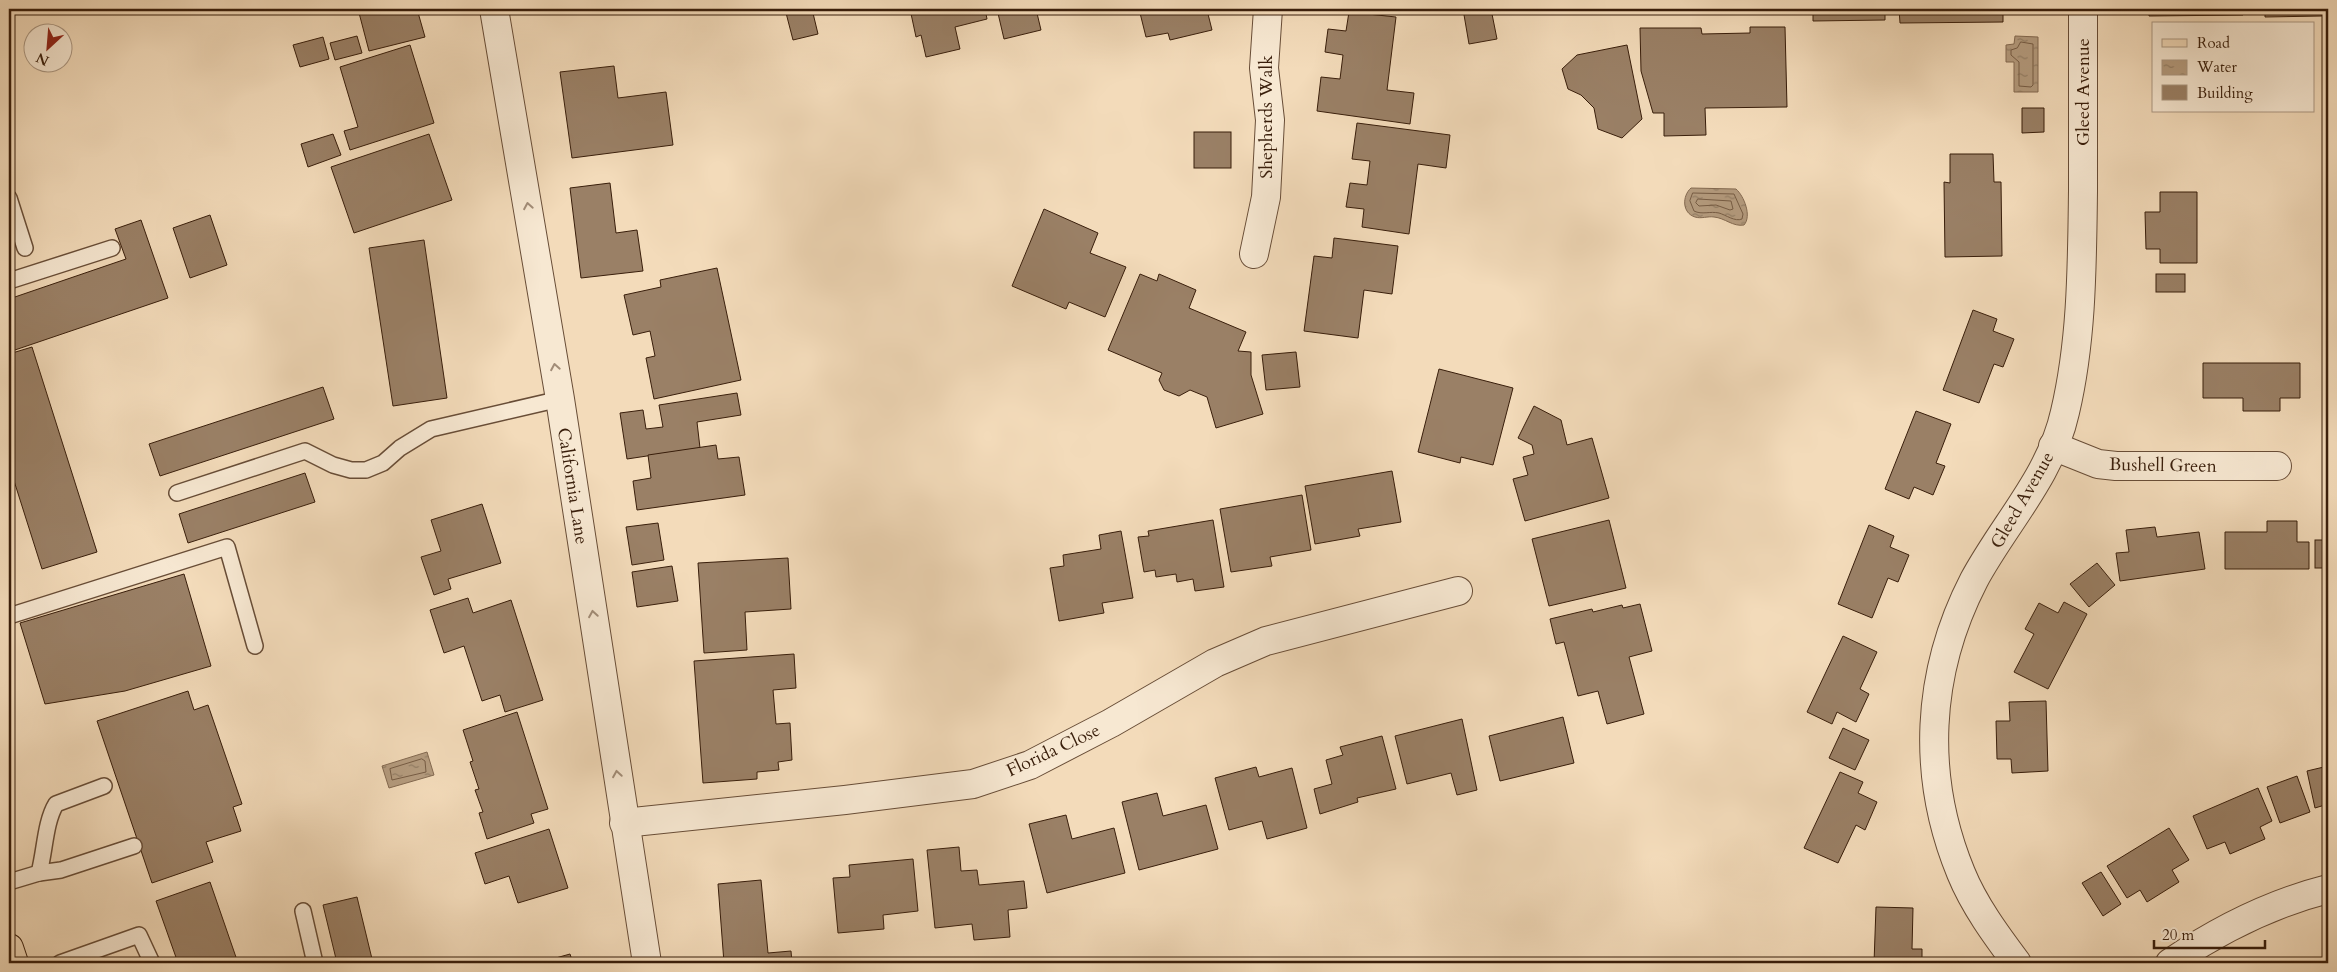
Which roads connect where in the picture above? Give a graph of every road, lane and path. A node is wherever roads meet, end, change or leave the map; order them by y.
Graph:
1 (494, 9) edge
2 (1268, 9) edge
3 (2083, 9) edge
4 (9, 198) edge
5 (25, 248) dead end
6 (112, 248) dead end
7 (1254, 254) dead end
8 (9, 281) edge
9 (560, 398) junction
10 (2053, 446) junction
11 (2277, 466) dead end
12 (177, 493) dead end
13 (1458, 591) dead end
14 (9, 616) edge
15 (255, 646) dead end
16 (104, 786) dead end
17 (624, 822) junction
18 (134, 846) dead end
19 (39, 872) junction
20 (9, 882) edge
21 (2328, 889) edge
22 (303, 911) dead end
23 (60, 963) edge
24 (152, 963) edge
25 (315, 963) edge
26 (647, 963) edge
27 (2016, 963) edge
28 (2170, 963) edge

9 -> 1 street, California Lane
2 - 7 street, Shepherds Walk
3 - 10 street, Gleed Avenue
4 - 5 lane
6 - 8 lane
9 - 12 lane
17 -> 9 street, California Lane
10 - 11 street, Bushell Green
10 - 27 street, Gleed Avenue
13 - 17 street, Florida Close
14 - 15 lane
16 - 19 lane
17 - 26 street, California Lane
18 - 19 lane
19 - 20 lane
21 - 28 street
22 - 25 lane
23 - 24 lane

